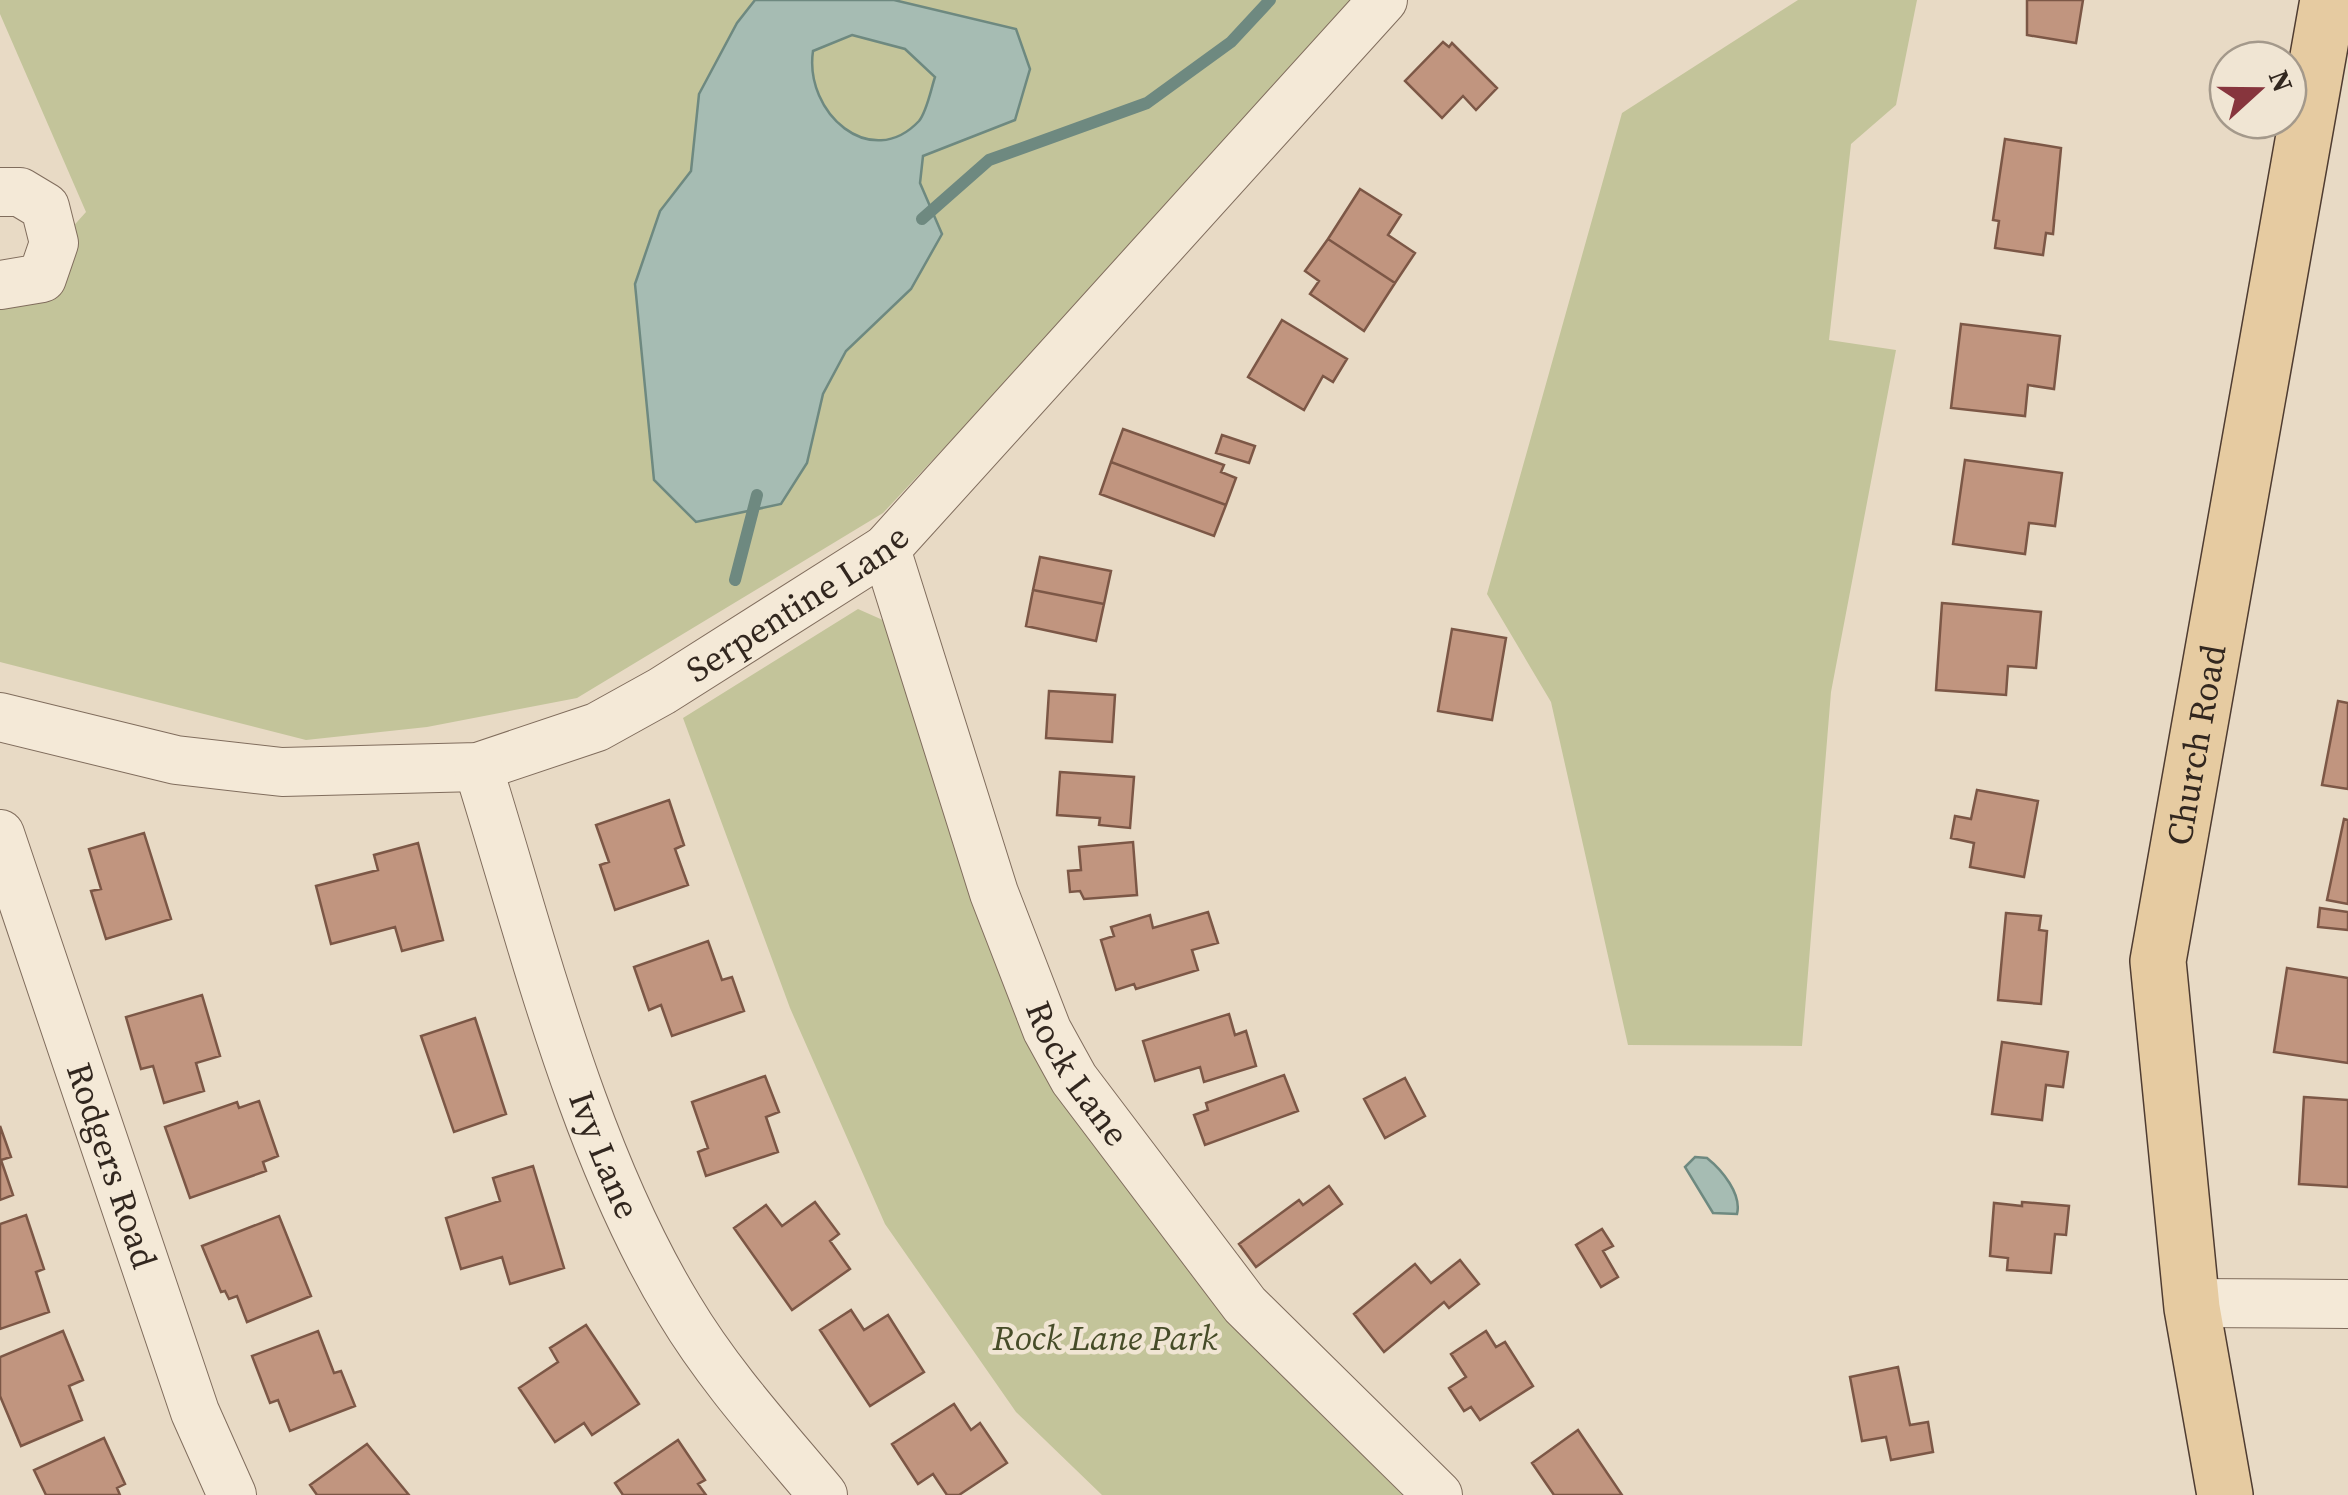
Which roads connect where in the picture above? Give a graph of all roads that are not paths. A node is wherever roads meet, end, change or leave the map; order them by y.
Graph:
1 (1383, 0) edge
2 (2328, 0) edge
3 (0, 192) edge
4 (0, 285) edge
5 (886, 550) junction
6 (0, 717) edge
7 (478, 768) junction
8 (0, 834) edge
9 (2192, 1302) junction
10 (2348, 1304) edge
11 (232, 1495) edge
12 (823, 1495) edge
13 (1438, 1495) edge
14 (2225, 1495) edge

1 - 5 street, Serpentine Lane
2 - 9 main road, Church Road
3 - 4 street
5 - 7 street, Serpentine Lane
5 - 13 street, Rock Lane
6 - 7 street, Serpentine Lane
7 - 12 street, Ivy Lane
8 - 11 street, Rodgers Road
9 - 10 street
9 - 14 main road, Church Road

